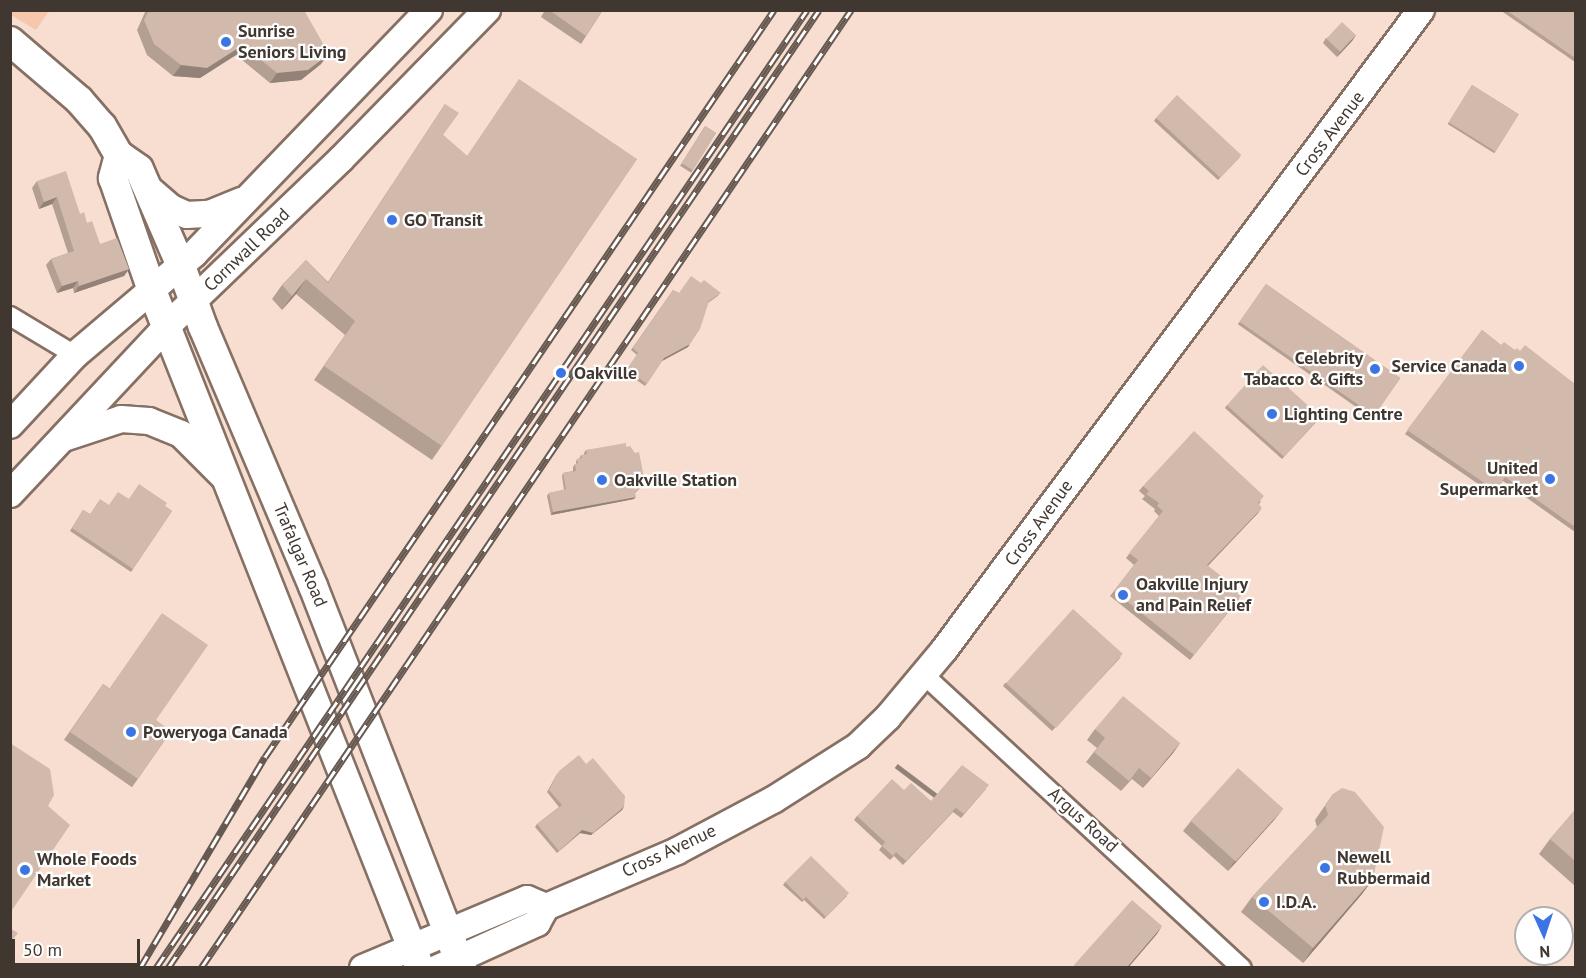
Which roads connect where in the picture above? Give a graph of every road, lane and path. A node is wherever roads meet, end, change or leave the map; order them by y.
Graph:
1 (429, 10) edge
2 (1421, 10) edge
3 (481, 12) edge
4 (10, 41) edge
5 (119, 155) junction
6 (148, 188) junction
7 (250, 198) junction
8 (181, 266) junction
9 (151, 288) junction
10 (194, 301) junction
11 (10, 316) edge
12 (167, 326) junction
13 (75, 355) junction
14 (10, 425) edge
15 (61, 439) junction
16 (225, 478) junction
17 (10, 494) edge
18 (923, 674) junction
19 (416, 957) edge
20 (452, 957) edge
21 (363, 968) edge
22 (1242, 968) edge

1 - 7 main road, Cornwall Road
2 - 18 main road, Cross Avenue
3 - 10 main road, Cornwall Road
4 - 5 main road, Trafalgar Road
5 - 6 main road, Trafalgar Road
5 - 9 main road
6 - 7 main road
6 - 8 main road, Trafalgar Road
7 - 8 main road, Cornwall Road
8 - 9 main road, Cornwall Road
8 - 10 main road, Trafalgar Road
9 - 12 main road
9 - 13 main road, Cornwall Road
10 - 12 main road, Cornwall Road
10 - 20 main road, Trafalgar Road
11 - 13 street
12 - 15 main road, Cornwall Road
12 - 16 main road
13 - 14 main road, Cornwall Road
15 - 16 main road
15 - 17 main road, Cornwall Road
16 - 19 main road
18 - 20 main road, Cross Avenue
18 - 22 street, Argus Road
19 - 20 main road, Cross Avenue
19 - 21 main road, Cross Avenue

